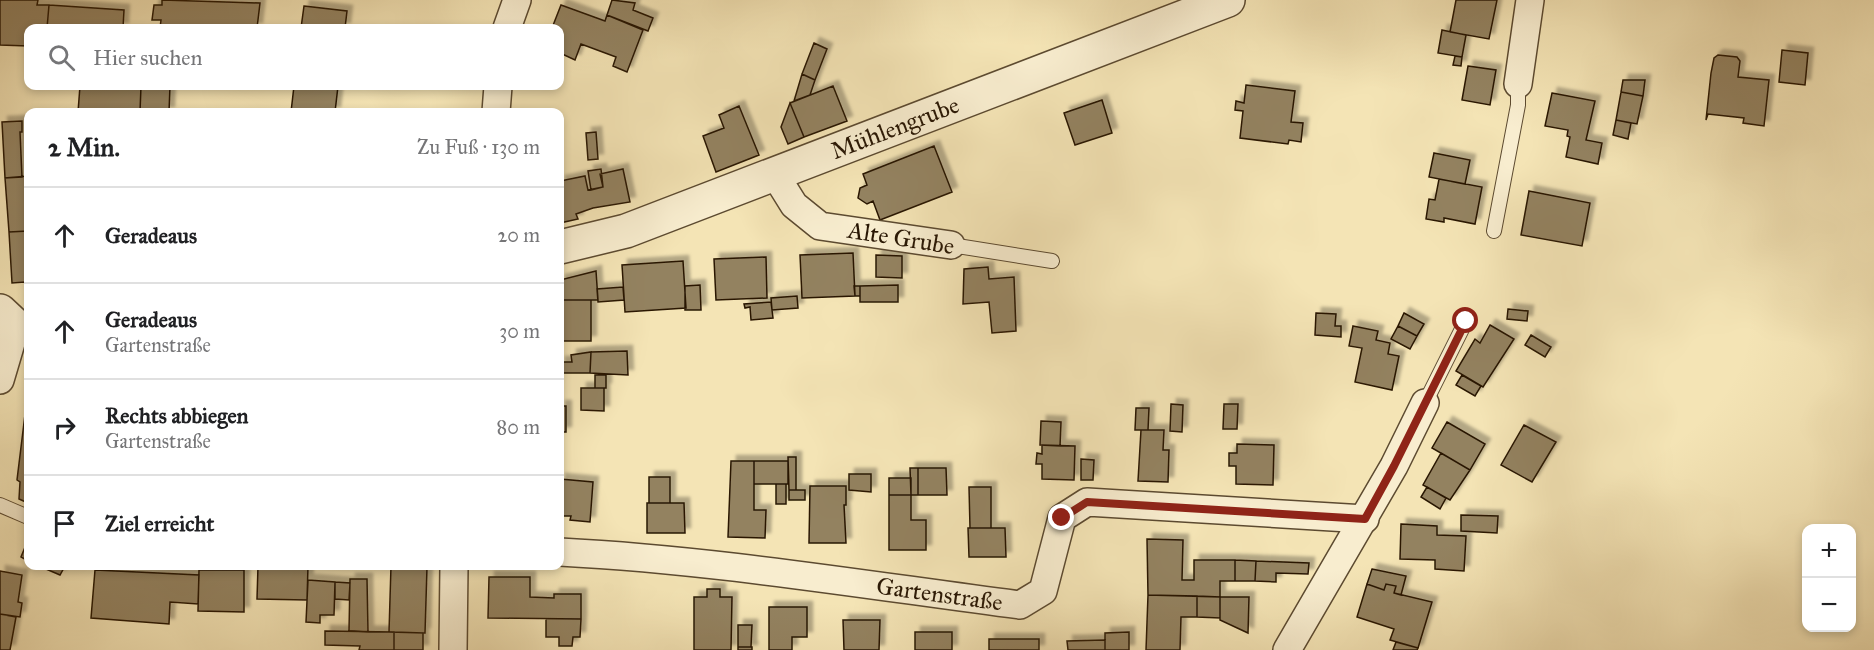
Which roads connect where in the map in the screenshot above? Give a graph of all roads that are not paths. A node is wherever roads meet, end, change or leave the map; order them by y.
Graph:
1 (517, 0) edge
2 (1228, 0) edge
3 (1530, 0) edge
4 (508, 24) edge
5 (1518, 84) joint
6 (498, 90) edge
7 (496, 108) edge
8 (774, 173) junction
9 (1494, 231) dead end
10 (951, 245) joint
11 (564, 246) edge
12 (1052, 261) dead end
13 (1466, 321) dead end
14 (15, 322) edge
15 (0, 380) edge
16 (1425, 403) joint
17 (0, 505) edge
18 (24, 515) edge
19 (1365, 519) junction
20 (564, 552) edge
21 (454, 570) edge
22 (453, 650) edge
23 (1287, 650) edge

1 - 4 street
2 - 8 street, Mühlengrube
3 - 5 street
5 - 9 lane
6 - 7 street
8 - 10 street, Alte Grube
8 - 11 street, Mühlengrube
10 - 12 lane, Alte Grube
13 - 16 lane
14 - 15 street
16 - 19 street
17 - 18 lane
19 - 20 street, Gartenstraße
19 - 23 street
21 - 22 street

